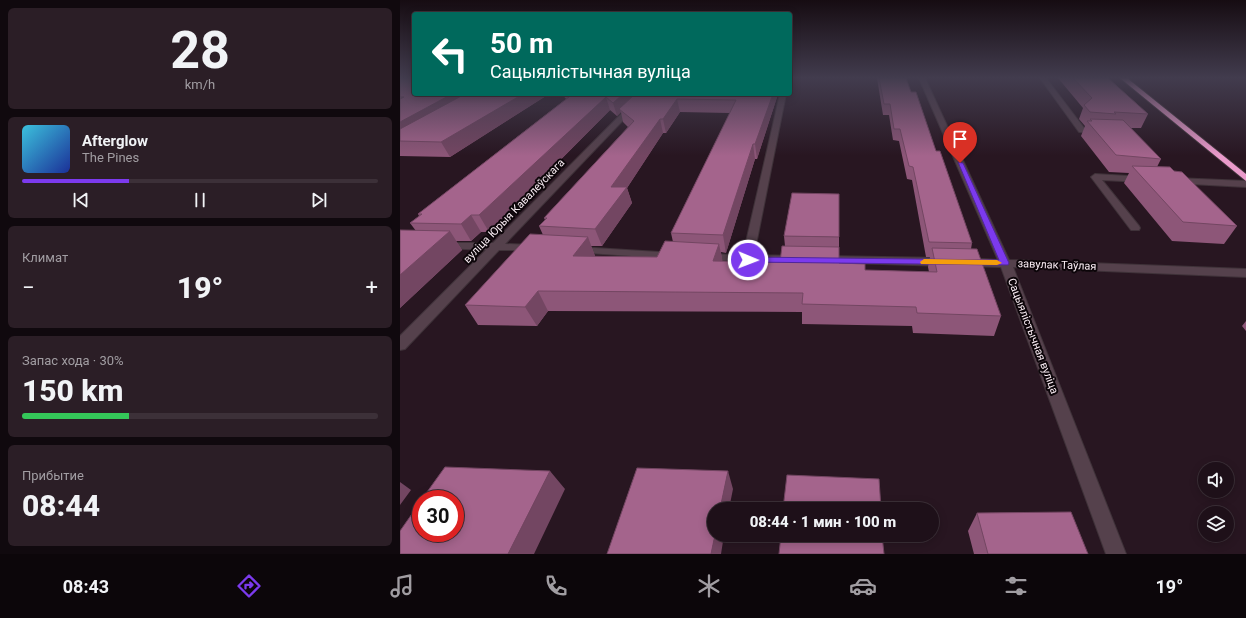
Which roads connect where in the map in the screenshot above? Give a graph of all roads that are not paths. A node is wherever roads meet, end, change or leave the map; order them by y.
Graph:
1 (635, 104) edge
2 (780, 104) edge
3 (933, 104) edge
4 (1062, 104) edge
5 (1155, 104) edge
6 (1110, 132) edge
7 (1246, 178) edge
8 (1150, 179) edge
9 (1165, 180) edge
10 (1246, 184) edge
11 (1135, 228) dead end
12 (430, 244) edge
13 (498, 246) junction
14 (545, 248) edge
15 (568, 250) edge
16 (748, 260) junction
17 (1004, 263) junction
18 (1246, 273) edge
19 (400, 345) edge
20 (1116, 554) edge

1 - 13 street, вуліца Юрыя Кавалеўскага
2 - 16 street
3 - 17 street, Сацыялістычная вуліца
4 - 6 street
5 - 7 highway
8 - 11 street
9 - 10 street
12 - 13 street
13 - 14 street
13 - 19 street, вуліца Юрыя Кавалеўскага
15 - 16 street, завулак Таўлая
16 - 17 street, завулак Таўлая
17 - 18 street, завулак Таўлая
17 - 20 street, Сацыялістычная вуліца

